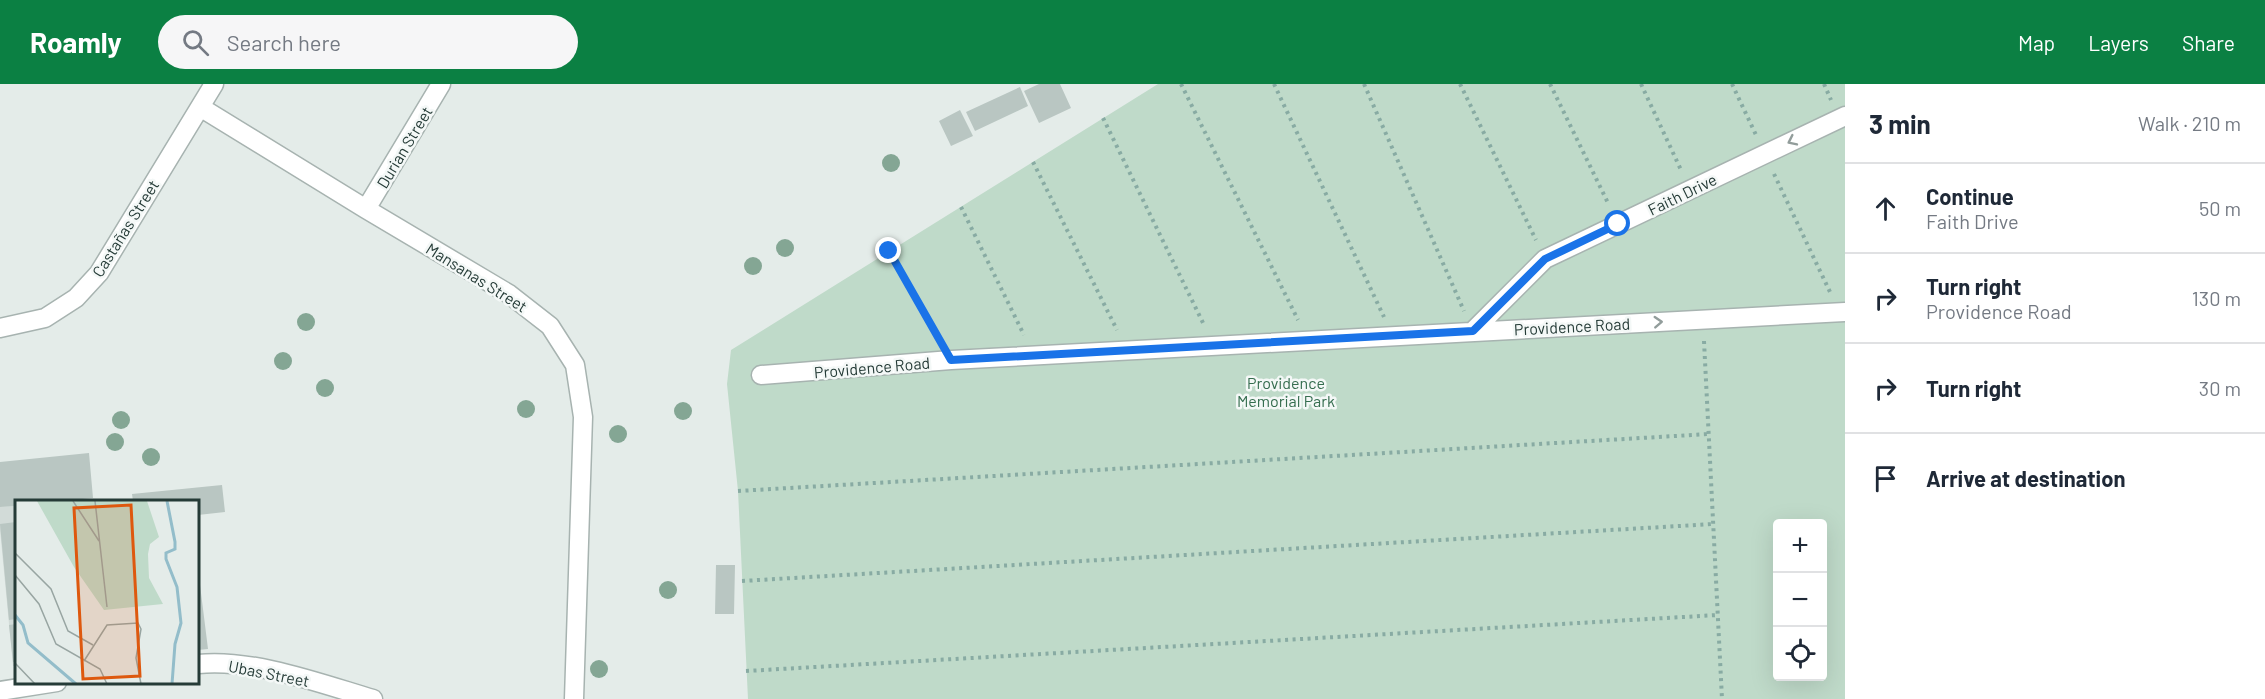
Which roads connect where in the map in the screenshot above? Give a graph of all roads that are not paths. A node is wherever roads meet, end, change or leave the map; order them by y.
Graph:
1 (214, 84) edge
2 (441, 84) edge
3 (200, 107) junction
4 (1845, 116) edge
5 (366, 209) junction
6 (1843, 312) edge
7 (0, 328) edge
8 (1473, 331) junction
9 (761, 375) dead end
10 (200, 664) edge
11 (44, 684) edge
12 (0, 691) edge
13 (373, 699) edge
14 (574, 699) edge

1 - 3 street, Castañas Street
2 - 5 street, Durian Street
3 - 5 street, Mansanas Street
3 - 7 street, Castañas Street
4 -> 8 street, Faith Drive
5 - 14 street, Mansanas Street
8 -> 6 street, Providence Road
8 - 9 street, Providence Road
10 - 13 street, Ubas Street
11 - 12 street

